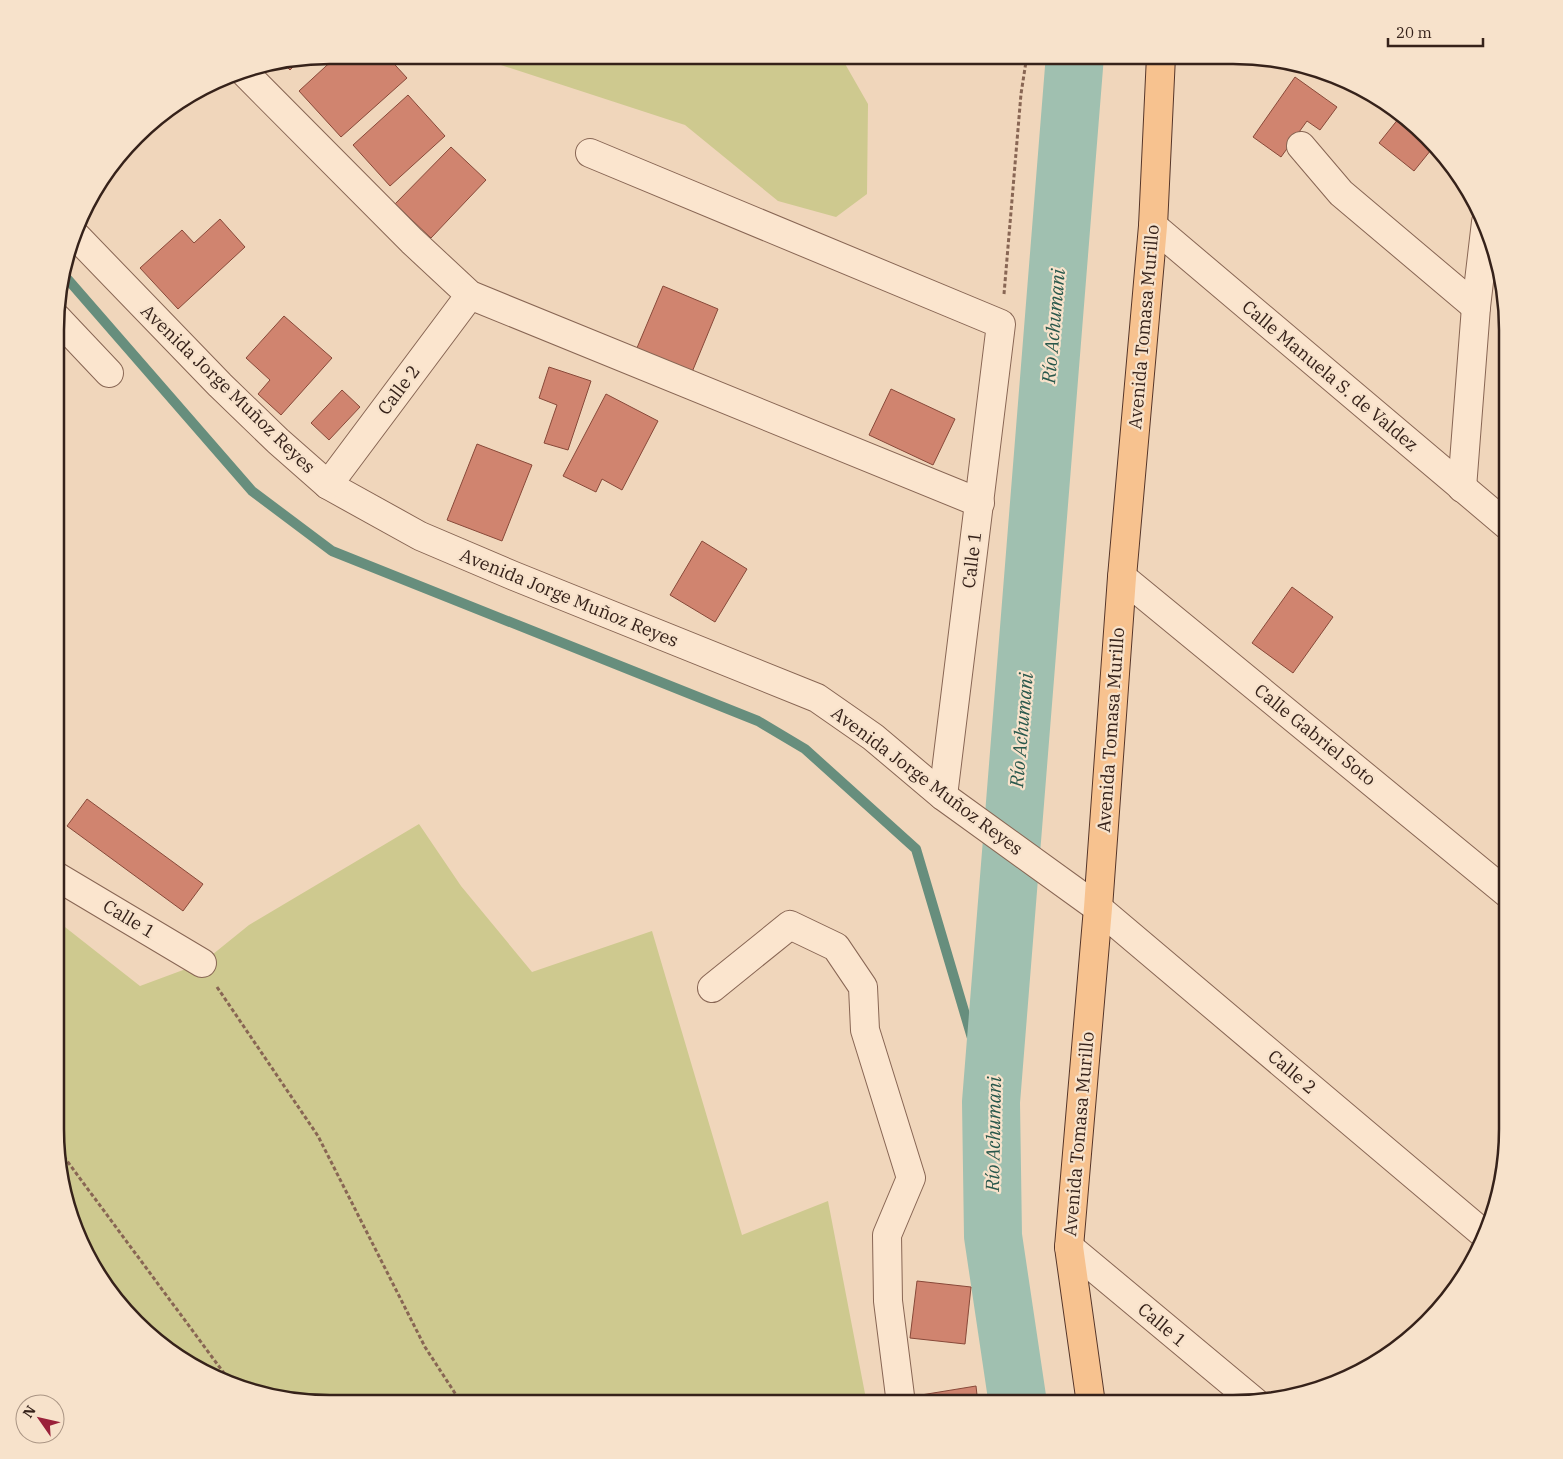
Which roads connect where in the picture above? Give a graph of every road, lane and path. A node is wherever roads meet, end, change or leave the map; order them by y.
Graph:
1 (1026, 64) edge
2 (1161, 64) edge
3 (249, 77) edge
4 (1301, 146) dead end
5 (590, 154) dead end
6 (1153, 226) junction
7 (79, 241) edge
8 (1484, 241) edge
9 (470, 295) junction
10 (1476, 307) junction
11 (1001, 324) junction
12 (64, 325) edge
13 (109, 373) dead end
14 (328, 485) junction
15 (1462, 488) junction
16 (980, 503) junction
17 (1499, 519) edge
18 (1122, 577) junction
19 (943, 796) junction
20 (64, 881) edge
21 (1499, 887) edge
22 (1098, 908) junction
23 (202, 963) joint
24 (712, 988) dead end
25 (65, 1159) edge
26 (1479, 1230) edge
27 (1069, 1247) junction
28 (224, 1373) edge
29 (456, 1395) edge
30 (900, 1395) edge
31 (1089, 1395) edge
32 (1247, 1395) edge

1 - 11 path
2 - 6 main road, Avenida Tomasa Murillo
3 - 9 street
4 - 10 street
5 - 11 street
6 - 15 street, Calle Manuela S. de Valdez
6 - 18 main road, Avenida Tomasa Murillo
7 - 14 street, Avenida Jorge Muñoz Reyes
8 - 10 street
9 - 14 street, Calle 2
9 - 16 street
10 - 15 street
11 - 16 street, Calle 1
12 - 13 street
14 - 19 street, Avenida Jorge Muñoz Reyes
15 - 17 street, Calle Manuela S. de Valdez
16 - 19 street, Calle 1
18 - 21 street, Calle Gabriel Soto
18 - 22 main road, Avenida Tomasa Murillo
19 - 22 street, Avenida Jorge Muñoz Reyes
20 - 23 street, Calle 1
22 - 26 street, Calle 2
22 - 27 main road, Avenida Tomasa Murillo
23 - 29 path
24 - 30 street
25 - 28 path
27 - 31 main road, Avenida Tomasa Murillo
27 - 32 street, Calle 1

